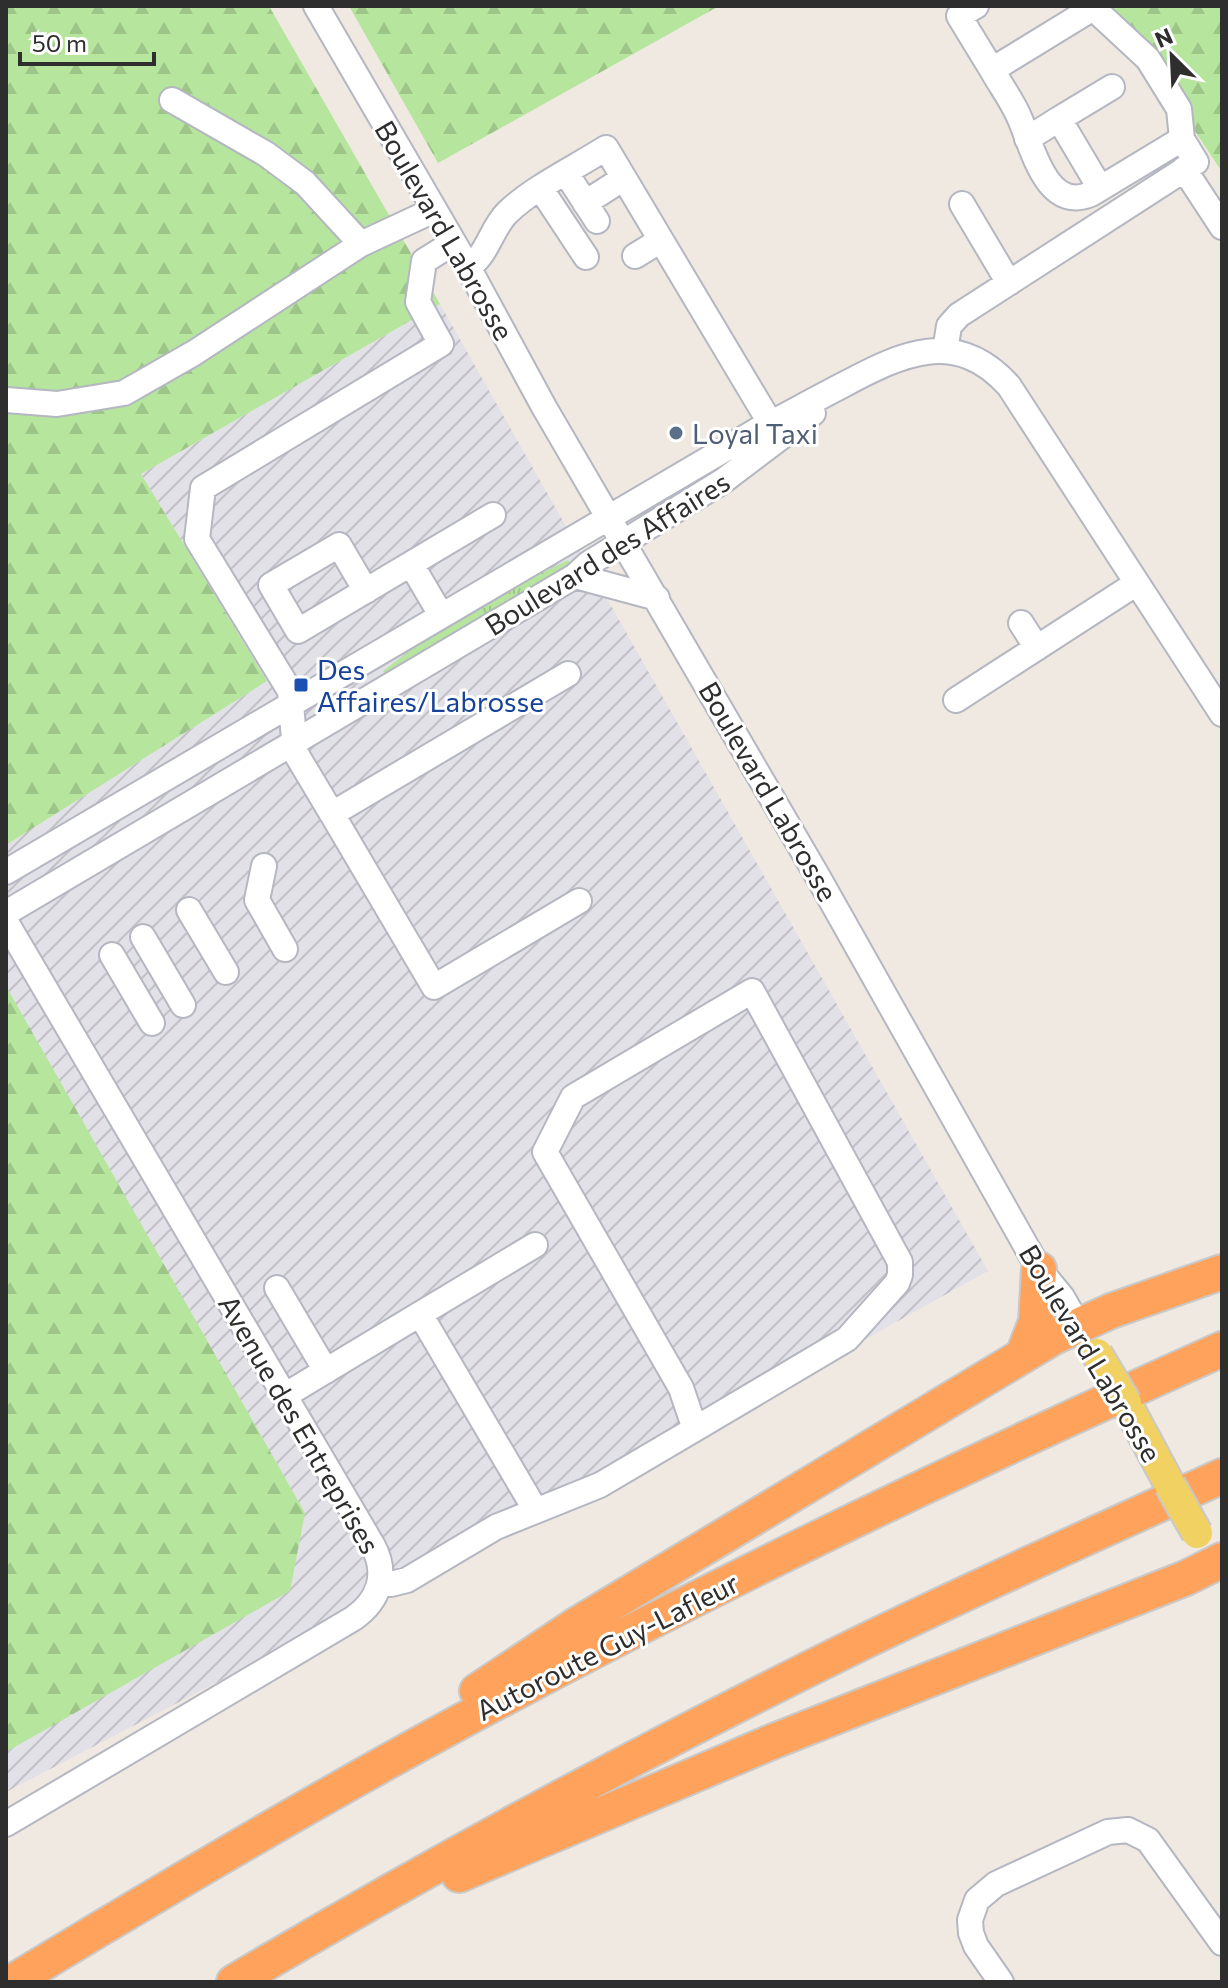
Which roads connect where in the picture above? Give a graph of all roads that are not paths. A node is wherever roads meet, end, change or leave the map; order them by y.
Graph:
1 (316, 6) edge
2 (1091, 7) edge
3 (963, 9) edge
4 (992, 70) junction
5 (1112, 87) dead end
6 (172, 100) dead end
7 (1059, 119) junction
8 (1027, 139) junction
9 (1182, 139) junction
10 (1184, 169) junction
11 (566, 173) junction
12 (624, 178) junction
13 (1100, 188) junction
14 (541, 189) junction
15 (962, 204) dead end
16 (434, 210) junction
17 (1222, 227) edge
18 (661, 240) junction
19 (453, 243) junction
20 (361, 244) junction
21 (635, 256) dead end
22 (586, 257) dead end
23 (468, 267) junction
24 (1009, 283) junction
25 (945, 351) junction
26 (6, 400) edge
27 (775, 431) junction
28 (493, 515) dead end
29 (608, 516) junction
30 (624, 542) junction
31 (411, 564) junction
32 (575, 576) junction
33 (1137, 583) junction
34 (366, 591) dead end
35 (657, 598) junction
36 (441, 615) junction
37 (1021, 623) dead end
38 (1037, 648) junction
39 (568, 674) dead end
40 (956, 700) dead end
41 (291, 704) junction
42 (1222, 714) edge
43 (294, 743) junction
44 (332, 814) junction
45 (264, 866) dead end
46 (6, 872) edge
47 (579, 901) dead end
48 (189, 910) dead end
49 (6, 913) edge
50 (6, 922) edge
51 (143, 937) dead end
52 (285, 949) dead end
53 (112, 955) dead end
54 (226, 972) dead end
55 (183, 1005) dead end
56 (152, 1023) dead end
57 (535, 1245) dead end
58 (1039, 1269) junction
59 (1222, 1272) edge
60 (277, 1288) dead end
61 (420, 1314) junction
62 (1078, 1325) junction
63 (1222, 1349) edge
64 (1023, 1355) junction
65 (326, 1371) junction
66 (284, 1396) junction
67 (695, 1429) junction
68 (1222, 1476) edge
69 (536, 1511) junction
70 (1220, 1567) edge
71 (380, 1583) junction
72 (294, 1814) junction
73 (6, 1824) edge
74 (1222, 1943) edge
75 (293, 1947) junction
76 (12, 1982) edge
77 (234, 1982) edge
78 (1001, 1982) edge

1 - 16 street, Boulevard Labrosse
2 - 4 street
2 - 9 street
3 - 4 street
4 - 8 street
5 - 7 street
6 - 20 street
7 - 8 street
7 - 13 street
8 - 13 street
9 - 10 street
9 - 13 street
10 - 17 street
10 - 24 street
11 - 12 street
11 - 12 street
11 - 14 street
12 - 18 street
14 - 22 street
14 - 23 street
15 - 24 street
16 - 19 street, Boulevard Labrosse
16 - 20 street
18 - 21 street
18 - 27 street
19 - 23 street, Boulevard Labrosse
19 - 41 street
20 - 26 street
23 - 29 street, Boulevard Labrosse
24 - 25 street
25 - 27 street, Boulevard des Affaires
25 - 33 street, Boulevard des Affaires
27 - 29 street, Boulevard des Affaires
27 - 30 street, Boulevard des Affaires
28 - 31 street
29 - 30 street, Boulevard Labrosse
29 - 36 street, Boulevard des Affaires
30 - 32 street, Boulevard des Affaires
30 - 35 street, Boulevard Labrosse
31 - 34 street
31 - 36 street
32 - 35 street
32 - 43 street, Boulevard des Affaires
33 - 38 street
33 - 42 street, Boulevard des Affaires
35 - 58 street, Boulevard Labrosse
36 - 41 street, Boulevard des Affaires
37 - 38 street
38 - 40 street
39 - 44 street
41 - 43 street
41 - 46 street, Boulevard des Affaires
43 - 44 street
43 - 49 street, Boulevard des Affaires
44 - 47 street
45 - 52 street
48 - 54 street
50 - 66 street, Avenue des Entreprises
51 - 55 street
53 - 56 street
57 - 61 street
58 - 62 street, Boulevard Labrosse
58 - 64 highway
59 - 62 highway
60 - 65 street
61 - 65 street
61 - 69 street
62 - 64 highway
62 - 70 main road, Boulevard Labrosse, bridge
63 - 72 highway, Autoroute Guy-Lafleur
64 - 72 highway
65 - 66 street
66 - 71 street, Avenue des Entreprises
67 - 67 street
67 - 69 street
68 - 75 highway
69 - 71 street
70 - 75 highway
71 - 73 street, Avenue des Entreprises
72 - 76 highway, Autoroute Guy-Lafleur
74 - 78 street
75 - 77 highway

